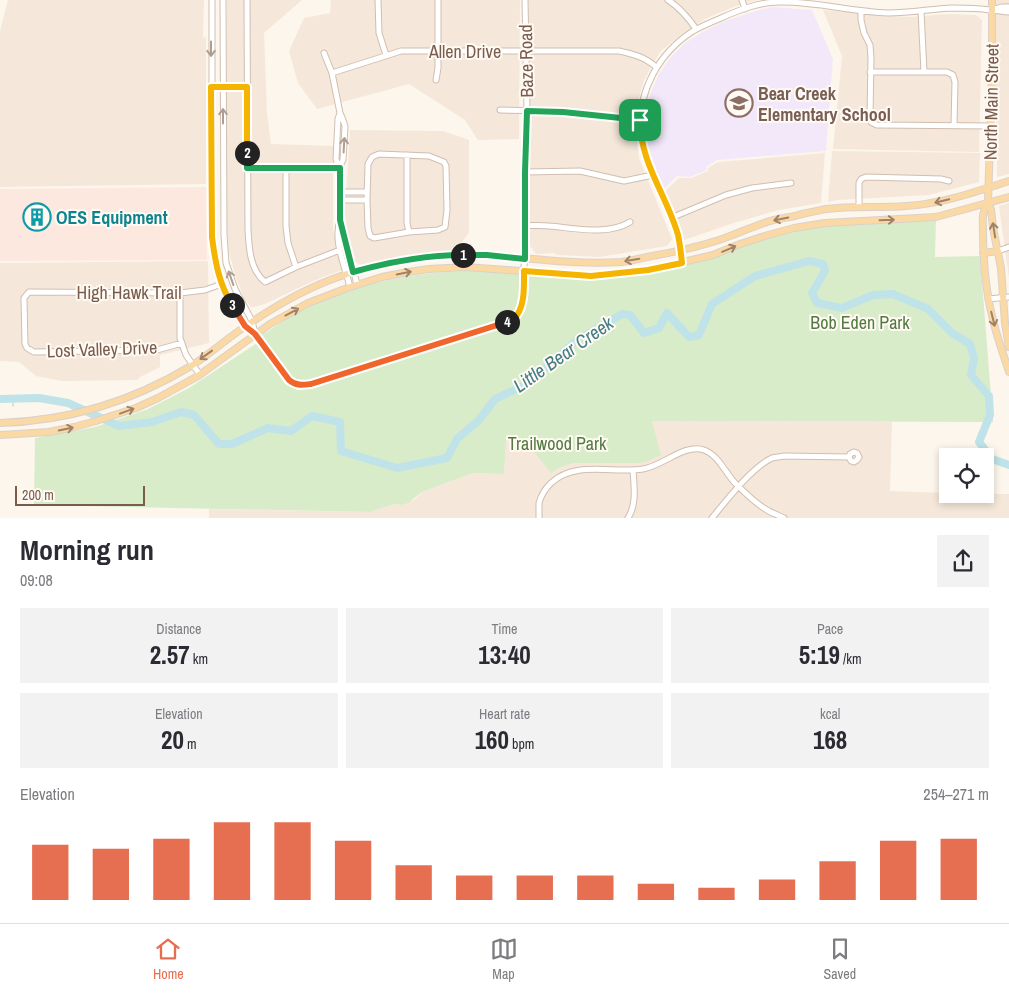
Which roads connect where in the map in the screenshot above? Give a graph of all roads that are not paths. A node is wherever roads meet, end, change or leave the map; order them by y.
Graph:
1 (212, 0) edge
2 (223, 0) edge
3 (247, 0) edge
4 (378, 0) edge
5 (438, 0) edge
6 (525, 0) edge
7 (668, 0) edge
8 (742, 0) edge
9 (992, 0) edge
10 (1009, 7) edge
11 (745, 9) junction
12 (992, 10) junction
13 (861, 11) junction
14 (921, 11) junction
15 (1009, 12) edge
16 (696, 29) junction
17 (438, 51) junction
18 (526, 51) junction
19 (324, 53) dead end
20 (386, 55) junction
21 (656, 67) junction
22 (870, 72) junction
23 (924, 72) junction
24 (332, 73) junction
25 (436, 80) dead end
26 (211, 87) junction
27 (223, 87) junction
28 (247, 87) junction
29 (500, 110) dead end
30 (527, 111) junction
31 (640, 120) junction
32 (954, 125) junction
33 (990, 126) junction
34 (407, 155) junction
35 (247, 168) junction
36 (286, 168) junction
37 (340, 168) junction
38 (525, 172) junction
39 (653, 175) junction
40 (948, 181) dead end
41 (1009, 181) edge
42 (790, 183) dead end
43 (988, 188) junction
44 (340, 192) junction
45 (367, 192) junction
46 (1009, 196) edge
47 (340, 200) junction
48 (367, 200) junction
49 (988, 203) junction
50 (859, 207) junction
51 (671, 218) junction
52 (340, 220) junction
53 (630, 222) dead end
54 (525, 225) junction
55 (409, 232) junction
56 (1009, 247) edge
57 (340, 250) junction
58 (998, 250) junction
59 (680, 251) junction
60 (983, 253) junction
61 (525, 259) junction
62 (682, 263) junction
63 (296, 267) junction
64 (524, 271) junction
65 (350, 273) junction
66 (222, 284) junction
67 (353, 286) junction
68 (35, 292) joint
69 (180, 293) junction
70 (1006, 297) edge
71 (988, 299) junction
72 (252, 321) junction
73 (245, 326) junction
74 (255, 334) junction
75 (1000, 341) junction
76 (182, 342) junction
77 (1008, 343) edge
78 (193, 365) junction
79 (1009, 372) edge
80 (200, 375) junction
81 (42, 420) junction
82 (0, 424) edge
83 (43, 432) junction
84 (0, 435) edge
85 (849, 457) dead end
86 (633, 470) junction
87 (738, 486) junction
88 (540, 518) edge
89 (628, 518) edge
90 (712, 518) edge
91 (784, 518) edge

1 -> 26 street
2 - 27 street
3 - 28 street
4 - 20 street
5 - 17 street
6 - 18 street, Baze Road
7 - 16 street
8 - 11 street
9 - 12 main road, North Main Street
10 - 12 street
11 - 13 street
11 - 16 street
12 - 14 street
12 - 15 street
12 - 33 main road, North Main Street
13 - 14 street
13 - 22 street
14 - 23 street
16 - 21 street
17 - 18 street, Allen Drive
17 - 20 street, Allen Drive
17 - 25 street
18 - 21 street, Allen Drive
18 - 30 street, Baze Road
19 - 24 street
20 - 24 street, Allen Drive
21 - 31 street
22 - 23 street
22 - 32 street
23 - 32 street
24 - 37 street
26 - 27 street
26 - 66 street
27 - 28 street
72 -> 27 street
28 - 35 street
29 - 30 street
30 - 31 street
30 - 38 street, Baze Road
31 - 39 street
32 - 33 street
33 - 43 main road, North Main Street
34 - 45 street
34 - 55 street
34 - 55 street
35 - 36 street
35 - 63 street
36 - 37 street
36 - 63 street
37 - 44 street
38 - 39 street
38 - 54 street, Baze Road
39 - 51 street
40 - 50 street
41 - 43 main road
42 - 51 street
43 - 49 main road, North Main Street
43 -> 50 main road
44 - 45 street
44 - 47 street
45 - 48 street
46 - 49 main road
47 - 48 street
47 - 52 street
48 - 55 street
58 -> 49 main road, North Main Street
49 - 60 main road, North Main Street
62 -> 49 main road
50 -> 59 main road
51 - 59 street
52 - 57 street
52 - 65 street
53 - 54 street
54 - 61 street, Baze Road
56 - 58 street
57 - 63 street
57 - 65 street
58 - 60 main road
58 - 70 main road, North Main Street
59 -> 61 main road
59 - 62 street
60 - 71 main road, North Main Street
61 - 64 street, Baze Road
61 - 65 main road
62 - 64 main road
67 -> 64 main road
64 - 74 street, Baze Road
65 - 67 street
65 - 72 main road
66 - 69 street, High Hawk Trail
66 - 73 street
74 -> 67 main road
68 - 69 street, High Hawk Trail
68 - 76 street, Lost Valley Drive
69 - 76 street
70 - 71 street
70 - 77 main road, North Main Street
71 -> 75 main road, North Main Street
72 - 73 main road
72 - 74 street
73 - 74 street
73 -> 78 main road
74 - 80 main road
75 - 77 street
75 - 79 main road, North Main Street
76 - 78 street
78 - 80 street
78 - 81 main road
83 -> 80 main road
81 - 82 main road
81 - 83 main road
83 - 84 main road
85 - 87 street
86 - 87 street
86 - 88 street
86 - 89 street
87 - 90 street
87 - 91 street

